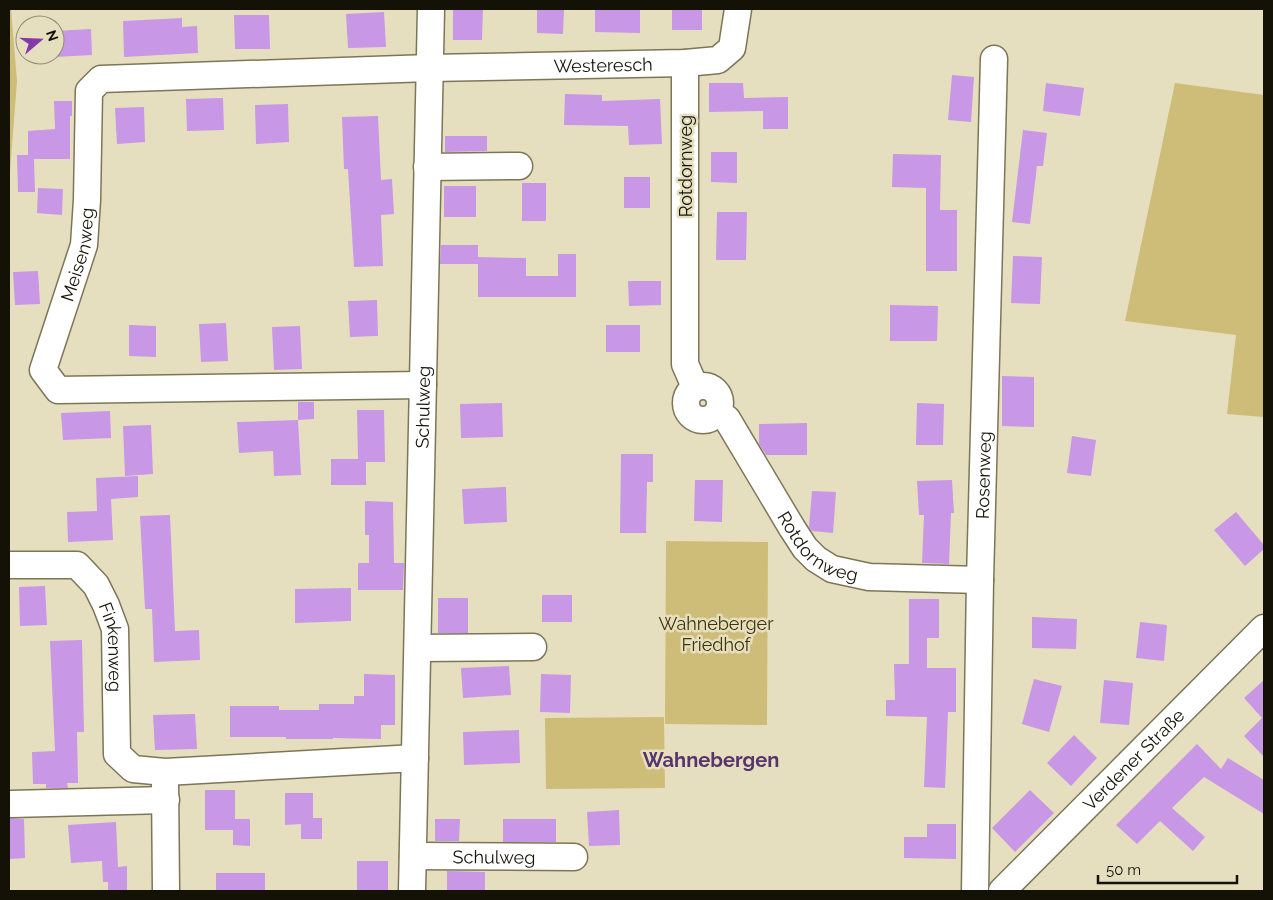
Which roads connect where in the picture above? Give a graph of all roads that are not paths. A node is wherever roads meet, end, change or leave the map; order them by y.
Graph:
1 (431, 9) edge
2 (738, 9) edge
3 (994, 59) dead end
4 (685, 62) junction
5 (430, 68) junction
6 (519, 166) dead end
7 (427, 167) junction
8 (422, 384) junction
9 (9, 565) edge
10 (980, 580) junction
11 (1264, 628) edge
12 (533, 647) dead end
13 (418, 648) junction
14 (415, 758) junction
15 (165, 772) junction
16 (166, 800) junction
17 (11, 804) dead end
18 (413, 856) junction
19 (574, 856) dead end
20 (166, 891) edge
21 (412, 891) edge
22 (975, 891) edge
23 (1002, 891) edge

1 - 5 street, Schulweg
2 - 4 street, Westeresch
3 - 10 street, Rosenweg
4 - 5 street, Westeresch
4 - 10 street, Rotdornweg
5 - 7 street, Schulweg
5 - 8 street, Meisenweg
6 - 7 street
7 - 8 street, Schulweg
8 - 13 street, Schulweg
9 - 15 street, Finkenweg
10 - 22 street, Rosenweg
11 - 23 street, Verdener Straße
12 - 13 street
13 - 14 street, Schulweg
14 - 15 street, Finkenweg
14 - 18 street, Schulweg
15 - 16 street
16 - 17 street
16 - 20 street
18 - 19 street, Schulweg
18 - 21 street, Schulweg

